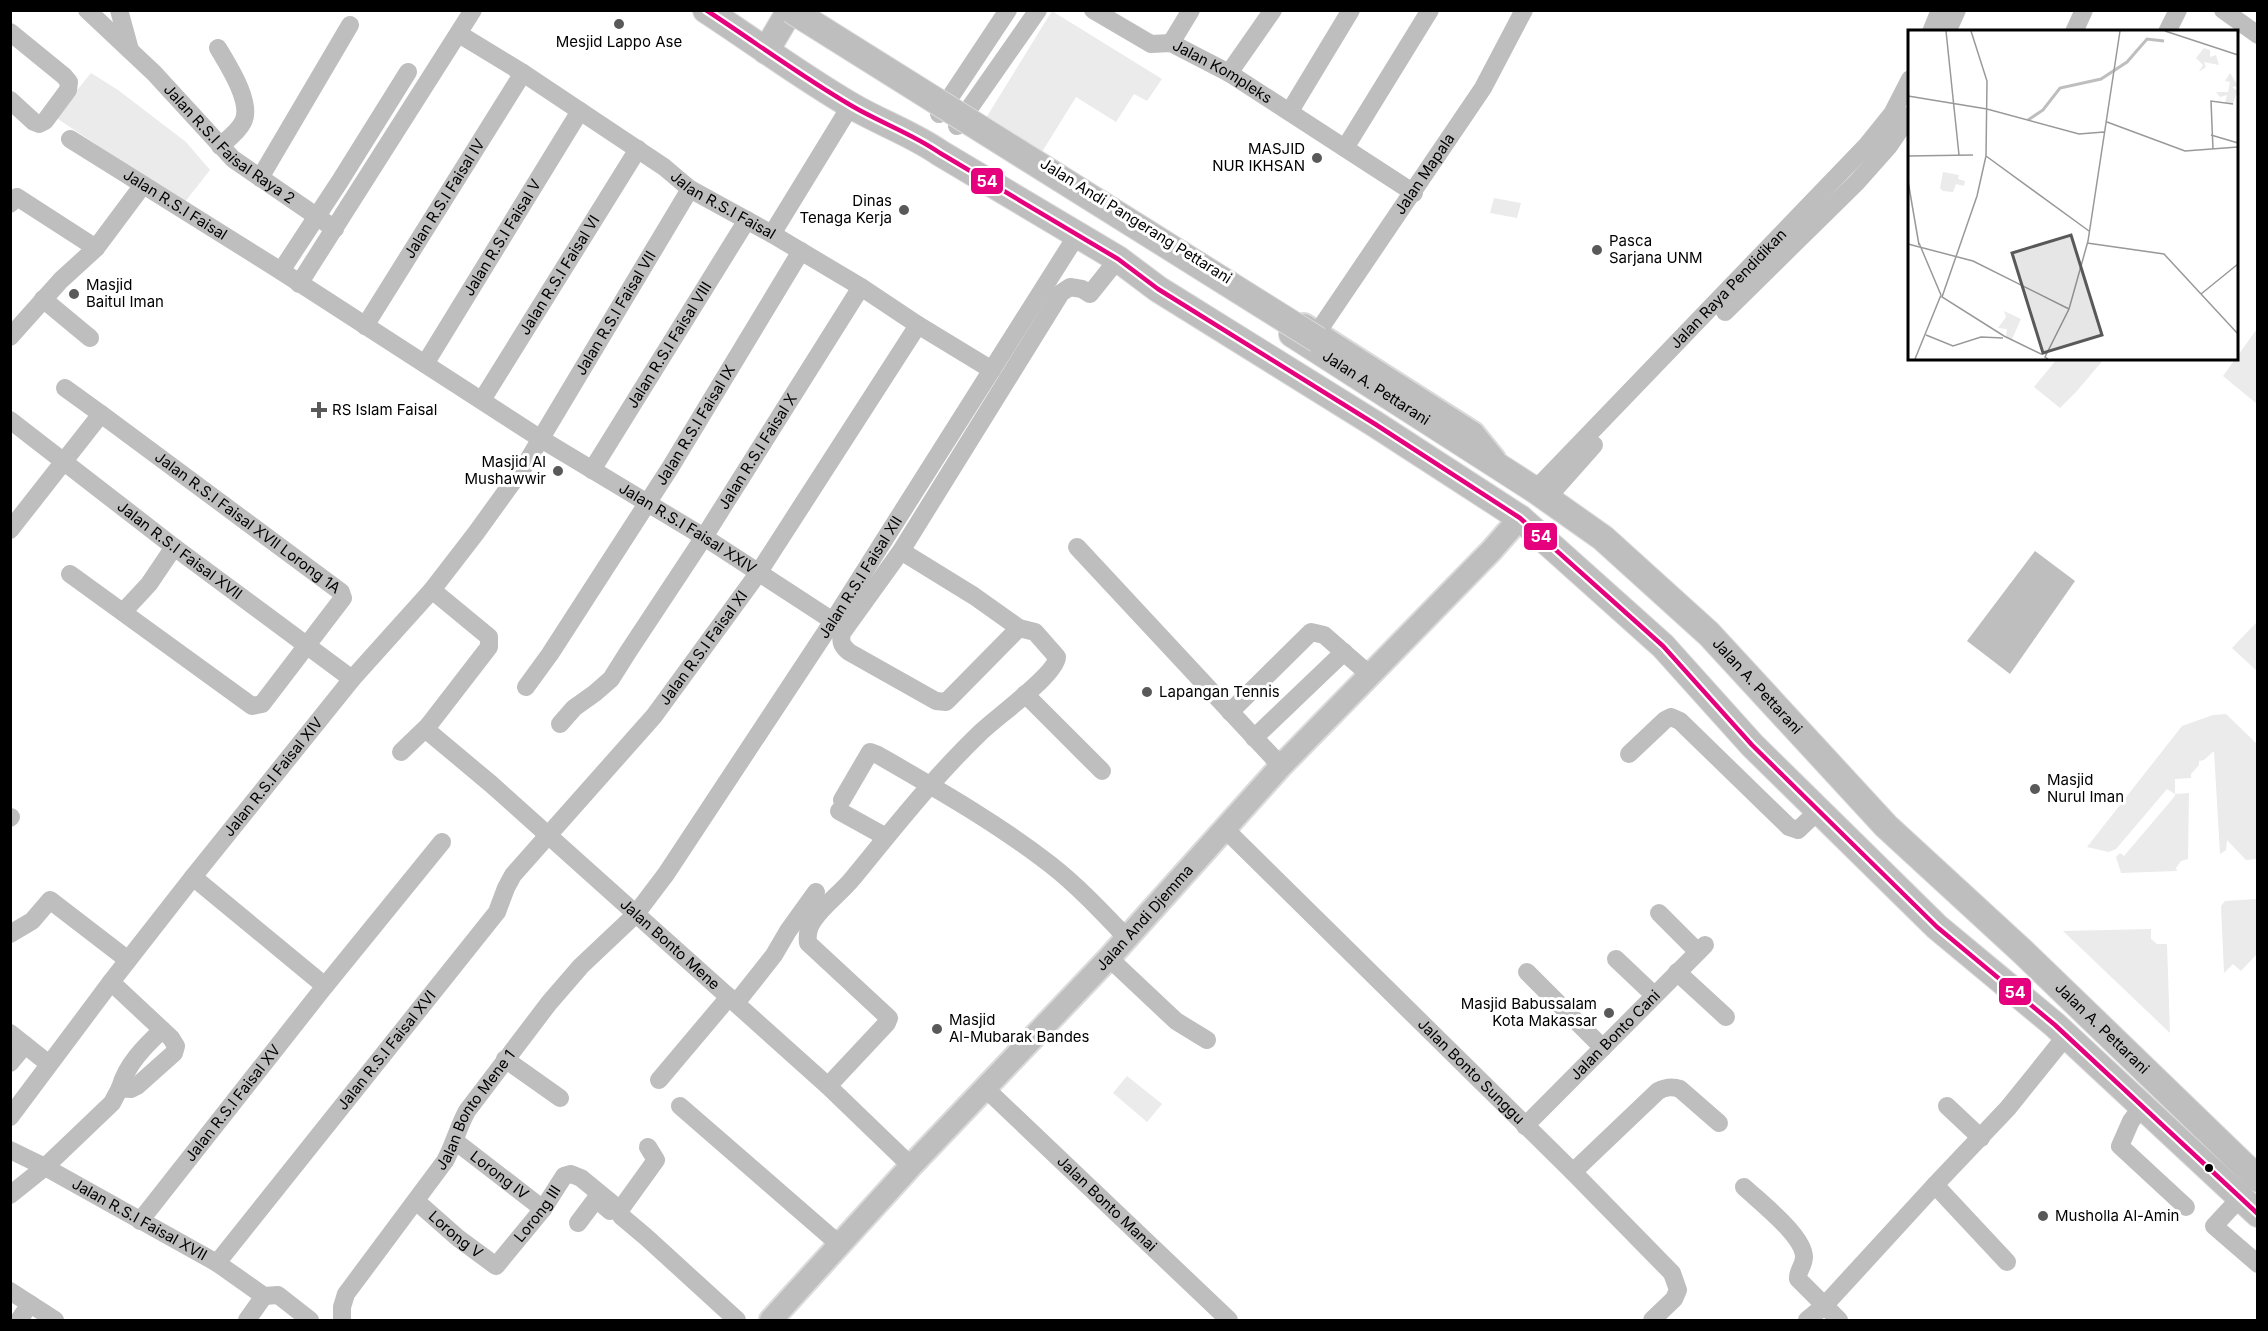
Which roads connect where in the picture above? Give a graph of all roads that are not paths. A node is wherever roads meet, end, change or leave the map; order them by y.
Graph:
1 (87, 10) edge
2 (119, 10) edge
3 (473, 10) edge
4 (706, 10) edge
5 (1008, 10) edge
6 (1038, 10) edge
7 (1093, 10) edge
8 (1191, 10) edge
9 (1273, 10) edge
10 (1351, 10) edge
11 (1430, 10) edge
12 (1524, 10) edge
13 (1941, 10) edge
14 (1957, 10) edge
15 (2084, 10) edge
16 (2178, 10) edge
17 (2223, 10) edge
18 (788, 12) edge
19 (108, 16) edge
20 (350, 25) dead end
21 (1932, 30) edge
22 (1948, 30) edge
23 (2075, 30) edge
24 (2168, 30) edge
25 (10, 32) edge
26 (459, 34) junction
27 (2258, 35) edge
28 (1171, 43) junction
29 (218, 48) dead end
30 (130, 50) junction
31 (766, 51) junction
32 (408, 72) dead end
33 (523, 73) junction
34 (1228, 73) junction
35 (1908, 83) edge
36 (10, 100) edge
37 (851, 105) junction
38 (580, 111) junction
39 (1290, 111) junction
40 (952, 114) junction
41 (1908, 118) edge
42 (368, 137) junction
43 (70, 139) dead end
44 (220, 146) junction
45 (1345, 148) junction
46 (386, 149) junction
47 (638, 149) junction
48 (260, 178) junction
49 (143, 185) junction
50 (690, 189) junction
51 (1414, 193) junction
52 (10, 204) edge
53 (317, 217) junction
54 (747, 220) junction
55 (335, 230) junction
56 (772, 234) junction
57 (1077, 235) junction
58 (96, 248) junction
59 (801, 250) junction
60 (1118, 259) junction
61 (281, 271) junction
62 (1194, 273) joint
63 (299, 284) junction
64 (861, 287) junction
65 (43, 299) junction
66 (918, 325) junction
67 (365, 326) junction
68 (10, 337) edge
69 (1318, 337) junction
70 (90, 338) dead end
71 (425, 364) junction
72 (992, 370) junction
73 (65, 388) dead end
74 (482, 400) junction
75 (101, 414) junction
76 (10, 420) edge
77 (541, 439) junction
78 (1486, 449) junction
79 (63, 461) junction
80 (592, 470) junction
81 (1541, 494) junction
82 (648, 503) junction
83 (1520, 518) junction
84 (10, 530) edge
85 (704, 537) junction
86 (174, 547) junction
87 (1077, 547) dead end
88 (901, 551) junction
89 (759, 572) junction
90 (70, 574) dead end
91 (432, 590) junction
92 (123, 612) junction
93 (832, 621) junction
94 (1019, 628) junction
95 (308, 646) junction
96 (1344, 652) junction
97 (1370, 675) junction
98 (352, 679) junction
99 (525, 687) dead end
100 (1025, 694) junction
101 (1230, 712) junction
102 (560, 724) dead end
103 (428, 726) junction
104 (1254, 738) junction
105 (1752, 745) junction
106 (401, 752) dead end
107 (1629, 754) dead end
108 (1281, 766) junction
109 (1102, 771) dead end
110 (1732, 771) junction
111 (931, 785) junction
112 (1819, 810) junction
113 (1226, 830) junction
114 (548, 836) junction
115 (886, 837) junction
116 (442, 842) dead end
117 (193, 877) junction
118 (816, 892) dead end
119 (1659, 913) dead end
120 (635, 915) junction
121 (10, 934) edge
122 (1127, 938) junction
123 (1109, 958) junction
124 (1616, 959) dead end
125 (128, 960) junction
126 (1527, 972) dead end
127 (1677, 972) junction
128 (111, 982) junction
129 (326, 986) junction
130 (1654, 995) junction
131 (733, 1000) junction
132 (2085, 1012) junction
133 (1726, 1017) dead end
134 (10, 1033) edge
135 (2066, 1036) junction
136 (1207, 1040) dead end
137 (25, 1045) junction
138 (1603, 1047) junction
139 (506, 1059) junction
140 (10, 1063) edge
141 (49, 1064) junction
142 (659, 1080) dead end
143 (828, 1086) junction
144 (985, 1088) junction
145 (560, 1098) dead end
146 (680, 1106) dead end
147 (1947, 1106) dead end
148 (2142, 1107) junction
149 (10, 1117) edge
150 (1719, 1123) dead end
151 (1525, 1126) junction
152 (1980, 1138) junction
153 (455, 1141) junction
154 (648, 1147) dead end
155 (10, 1150) edge
156 (911, 1166) junction
157 (45, 1167) junction
158 (1573, 1172) junction
159 (2258, 1179) edge
160 (1935, 1185) junction
161 (1744, 1187) dead end
162 (10, 1195) edge
163 (416, 1201) junction
164 (2249, 1206) edge
165 (2186, 1207) dead end
166 (543, 1209) junction
167 (620, 1213) junction
168 (140, 1221) junction
169 (578, 1223) dead end
170 (840, 1245) junction
171 (2007, 1262) dead end
172 (218, 1263) junction
173 (2258, 1264) edge
174 (496, 1266) joint
175 (10, 1291) edge
176 (264, 1296) junction
177 (30, 1304) junction
178 (1824, 1306) junction
179 (19, 1320) edge
180 (55, 1320) edge
181 (247, 1320) edge
182 (310, 1320) edge
183 (342, 1320) edge
184 (736, 1320) edge
185 (771, 1320) edge
186 (1229, 1320) edge
187 (1652, 1320) edge
188 (1807, 1320) edge
189 (1839, 1320) edge

1 - 19 street, Jalan R.S.I Faisal Raya 2
2 - 30 street, Jalan R.S.I Faisal Raya 2
3 - 26 street
4 - 31 highway, Jalan A. Pettarani
5 - 40 street
6 - 40 street
7 - 28 street, Jalan Kompleks
8 - 28 street
9 - 34 street
10 - 39 street
11 - 45 street
12 - 51 street, Jalan Mapala
13 - 21 street
14 - 22 street
15 - 23 street
16 - 24 street
17 - 27 street
18 - 31 highway
18 - 40 highway, Jalan Andi Pangerang Pettarani
18 - 69 highway, bridge
19 - 30 street, Jalan R.S.I Faisal Raya 2
20 - 48 street
25 - 36 street
26 - 33 street, Jalan R.S.I Faisal
26 - 46 street
28 - 34 street, Jalan Kompleks
29 - 44 street
30 - 44 street, Jalan R.S.I Faisal Raya 2
31 - 37 highway, Jalan A. Pettarani
32 - 42 street
33 - 38 street, Jalan R.S.I Faisal
33 - 67 street, Jalan R.S.I Faisal IV
34 - 39 street, Jalan Kompleks
35 - 81 street, Jalan Raya Pendidikan
37 - 56 street
37 - 57 highway, Jalan A. Pettarani
38 - 47 street, Jalan R.S.I Faisal
38 - 71 street, Jalan R.S.I Faisal V
39 - 45 street, Jalan Kompleks
40 - 62 highway, Jalan Andi Pangerang Pettarani
40 - 69 main road, Jalan Andi Pangerang Pettarani
41 - 81 street, Jalan Raya Pendidikan
42 - 46 street
42 - 53 street
43 - 49 street, Jalan R.S.I Faisal
44 - 48 street, Jalan R.S.I Faisal Raya 2
45 - 51 street, Jalan Kompleks
46 - 55 street
47 - 50 street, Jalan R.S.I Faisal
47 - 74 street, Jalan R.S.I Faisal VI
48 - 53 street, Jalan R.S.I Faisal Raya 2
49 - 58 street
49 - 61 street, Jalan R.S.I Faisal
50 - 54 street, Jalan R.S.I Faisal
50 - 77 street, Jalan R.S.I Faisal VII
51 - 69 street, Jalan Mapala
52 - 58 street
53 - 55 street, Jalan R.S.I Faisal Raya 2
53 - 61 street
54 - 56 street, Jalan R.S.I Faisal
54 - 80 street, Jalan R.S.I Faisal VIII
55 - 63 street
56 - 59 street, Jalan R.S.I Faisal
57 - 60 highway, Jalan A. Pettarani
57 - 72 street, Jalan R.S.I Faisal XII
58 - 65 street
59 - 64 street, Jalan R.S.I Faisal
59 - 82 street, Jalan R.S.I Faisal IX
60 - 83 highway, Jalan A. Pettarani
60 - 88 street
61 - 63 street, Jalan R.S.I Faisal
62 - 78 highway, Jalan A. Pettarani
63 - 67 street, Jalan R.S.I Faisal
64 - 66 street, Jalan R.S.I Faisal
64 - 85 street, Jalan R.S.I Faisal X
65 - 68 street
65 - 70 street
66 - 72 street, Jalan R.S.I Faisal
66 - 89 street, Jalan R.S.I Faisal XI
67 - 71 street, Jalan R.S.I Faisal
69 - 78 highway
71 - 74 street, Jalan R.S.I Faisal
72 - 93 street, Jalan R.S.I Faisal XII
73 - 75 street, Jalan R.S.I Faisal XVII Lorong 1A
74 - 77 street, Jalan R.S.I Faisal
75 - 79 street
75 - 95 street, Jalan R.S.I Faisal XVII Lorong 1A
76 - 79 street, Jalan R.S.I Faisal XVII
77 - 80 street, Jalan R.S.I Faisal XXIV
77 - 91 street, Jalan R.S.I Faisal XIV
78 - 81 highway, Jalan A. Pettarani
79 - 84 street
79 - 86 street, Jalan R.S.I Faisal XVII
80 - 82 street, Jalan R.S.I Faisal XXIV
81 - 132 highway, Jalan A. Pettarani
82 - 85 street, Jalan R.S.I Faisal XXIV
82 - 99 street, Jalan R.S.I Faisal IX
83 - 97 main road, Jalan Andi Djemma
83 - 105 highway, Jalan A. Pettarani
85 - 89 street, Jalan R.S.I Faisal XXIV
85 - 102 street, Jalan R.S.I Faisal X
86 - 92 street
86 - 95 street, Jalan R.S.I Faisal XVII
87 - 101 street
88 - 94 street
88 - 94 street
89 - 93 street, Jalan R.S.I Faisal XXIV
89 - 114 street, Jalan R.S.I Faisal XI
90 - 92 street, Jalan R.S.I Faisal XVII Lorong 1A
91 - 98 street, Jalan R.S.I Faisal XIV
91 - 103 street
92 - 95 street, Jalan R.S.I Faisal XVII Lorong 1A
93 - 120 street, Jalan R.S.I Faisal XII
94 - 100 street
95 - 98 street, Jalan R.S.I Faisal XVII
96 - 97 street
96 - 101 street
96 - 104 street
97 - 108 main road, Jalan Andi Djemma
98 - 117 street, Jalan R.S.I Faisal XIV
100 - 109 street
100 - 111 street
101 - 104 street
103 - 106 street
103 - 114 street, Jalan Bonto Mene
104 - 108 street
105 - 110 street
105 - 112 highway, Jalan A. Pettarani
107 - 110 street
108 - 113 main road, Jalan Andi Djemma
110 - 112 street
111 - 115 street
111 - 115 street
111 - 122 street
112 - 135 highway, Jalan A. Pettarani
113 - 122 main road, Jalan Andi Djemma
113 - 151 street, Jalan Bonto Sunggu
114 - 120 street, Jalan Bonto Mene
114 - 172 street, Jalan R.S.I Faisal XVI
115 - 143 street
116 - 129 street, Jalan R.S.I Faisal XV
117 - 125 street, Jalan R.S.I Faisal XIV
117 - 129 street
118 - 131 street
119 - 127 street, Jalan Bonto Cani
120 - 131 street, Jalan Bonto Mene
120 - 139 street, Jalan Bonto Mene 1
121 - 125 street
122 - 123 main road, Jalan Andi Djemma
123 - 136 street
123 - 144 main road, Jalan Andi Djemma
124 - 130 street
125 - 128 street, Jalan R.S.I Faisal XIV
126 - 138 street
127 - 130 street, Jalan Bonto Cani
127 - 133 street
128 - 141 street, Jalan R.S.I Faisal XIV
128 - 157 street
129 - 168 street, Jalan R.S.I Faisal XV
130 - 138 street, Jalan Bonto Cani
131 - 142 street
131 - 143 street, Jalan Bonto Mene
132 - 135 highway
132 - 159 highway, Jalan A. Pettarani
134 - 137 street
135 - 148 highway, Jalan A. Pettarani
135 - 152 street
137 - 140 street
137 - 141 street
138 - 151 street, Jalan Bonto Cani
139 - 145 street
139 - 153 street, Jalan Bonto Mene 1
141 - 149 street, Jalan R.S.I Faisal XIV
143 - 156 street, Jalan Bonto Mene
144 - 156 main road, Jalan Andi Djemma
144 - 186 street, Jalan Bonto Manai
146 - 170 street
147 - 152 street
148 - 164 highway, Jalan A. Pettarani
148 - 165 street
150 - 158 street
151 - 158 street, Jalan Bonto Sunggu
152 - 160 street
153 - 163 street, Jalan Bonto Mene 1
153 - 166 street, Lorong IV
154 - 167 street
155 - 157 street, Jalan R.S.I Faisal XVII
156 - 170 main road, Jalan Andi Djemma
157 - 162 street
157 - 168 street, Jalan R.S.I Faisal XVII
158 - 187 street, Jalan Bonto Sunggu
160 - 171 street
160 - 178 street
161 - 178 street
163 - 174 street, Lorong V
163 - 183 street, Jalan Bonto Mene 1
164 - 173 street
166 - 167 street, Lorong III
166 - 174 street, Lorong III
167 - 169 street
167 - 184 street
168 - 172 street, Jalan R.S.I Faisal XVII
170 - 185 main road, Jalan Andi Djemma
172 - 176 street, Jalan R.S.I Faisal XVII
175 - 177 street
176 - 181 street
176 - 182 street, Jalan R.S.I Faisal XVII
177 - 179 street
177 - 180 street
178 - 188 street
178 - 189 street

